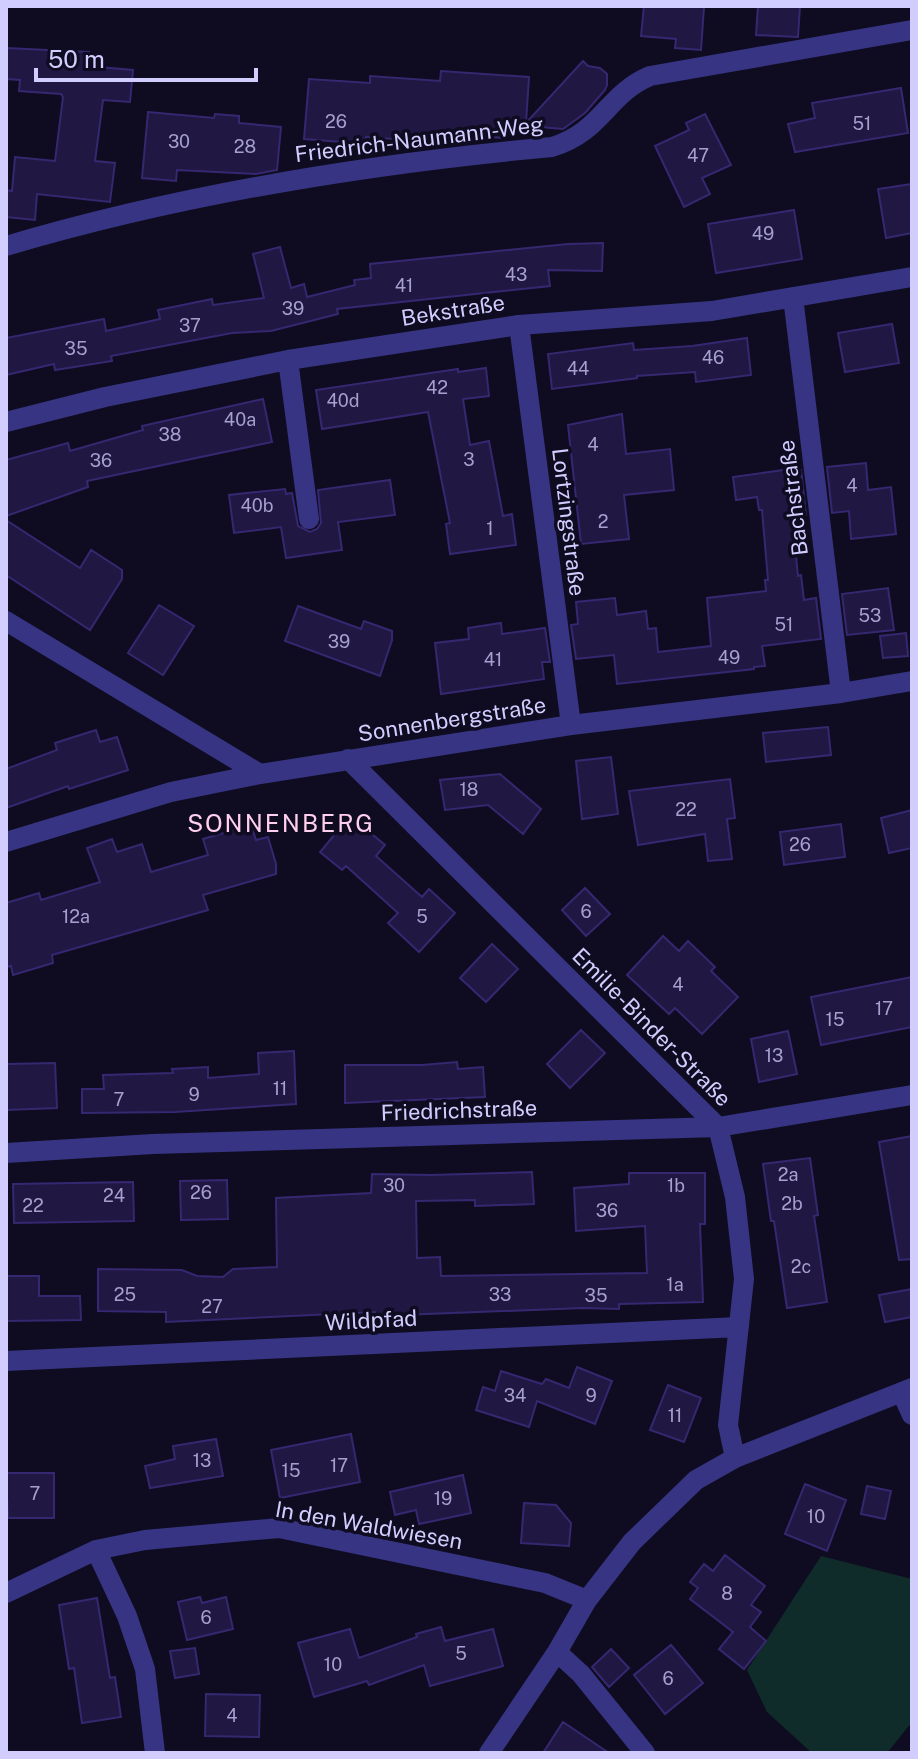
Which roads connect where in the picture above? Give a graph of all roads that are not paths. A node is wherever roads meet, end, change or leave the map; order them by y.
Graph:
1 (912, 30) edge
2 (6, 246) edge
3 (912, 277) edge
4 (793, 297) junction
5 (519, 325) junction
6 (288, 360) junction
7 (6, 422) edge
8 (309, 519) dead end
9 (6, 621) edge
10 (912, 681) edge
11 (841, 693) junction
12 (571, 725) junction
13 (348, 759) junction
14 (260, 774) junction
15 (6, 842) edge
16 (912, 1095) edge
17 (718, 1127) junction
18 (6, 1153) edge
19 (739, 1327) junction
20 (6, 1361) edge
21 (907, 1391) edge
22 (912, 1415) edge
23 (735, 1458) junction
24 (96, 1550) junction
25 (6, 1593) edge
26 (587, 1600) junction
27 (557, 1652) junction
28 (155, 1753) edge
29 (489, 1753) edge
30 (645, 1753) edge

1 - 2 street, Friedrich-Naumann-Weg
3 - 4 street, Bekstraße
4 - 5 street, Bekstraße
4 - 11 street, Bachstraße
5 - 6 street, Bekstraße
5 - 12 street, Lortzingstraße
6 - 7 street, Bekstraße
6 - 8 street
9 - 14 street
10 - 11 street, Sonnenbergstraße
11 - 12 street, Sonnenbergstraße
12 - 13 street, Sonnenbergstraße
13 - 14 street, Sonnenbergstraße
13 - 17 street, Emilie-Binder-Straße
14 - 15 street, Sonnenbergstraße
16 - 17 street, Friedrichstraße
17 - 18 street, Friedrichstraße
17 - 19 street, Emilie-Binder-Straße
19 - 20 street, Wildpfad
19 - 23 street, Emilie-Binder-Straße
21 - 22 street
21 - 23 street
23 - 26 street
24 - 25 street, In den Waldwiesen
24 - 26 street, In den Waldwiesen
24 - 28 street
26 - 27 street
27 - 29 street
27 - 30 street

